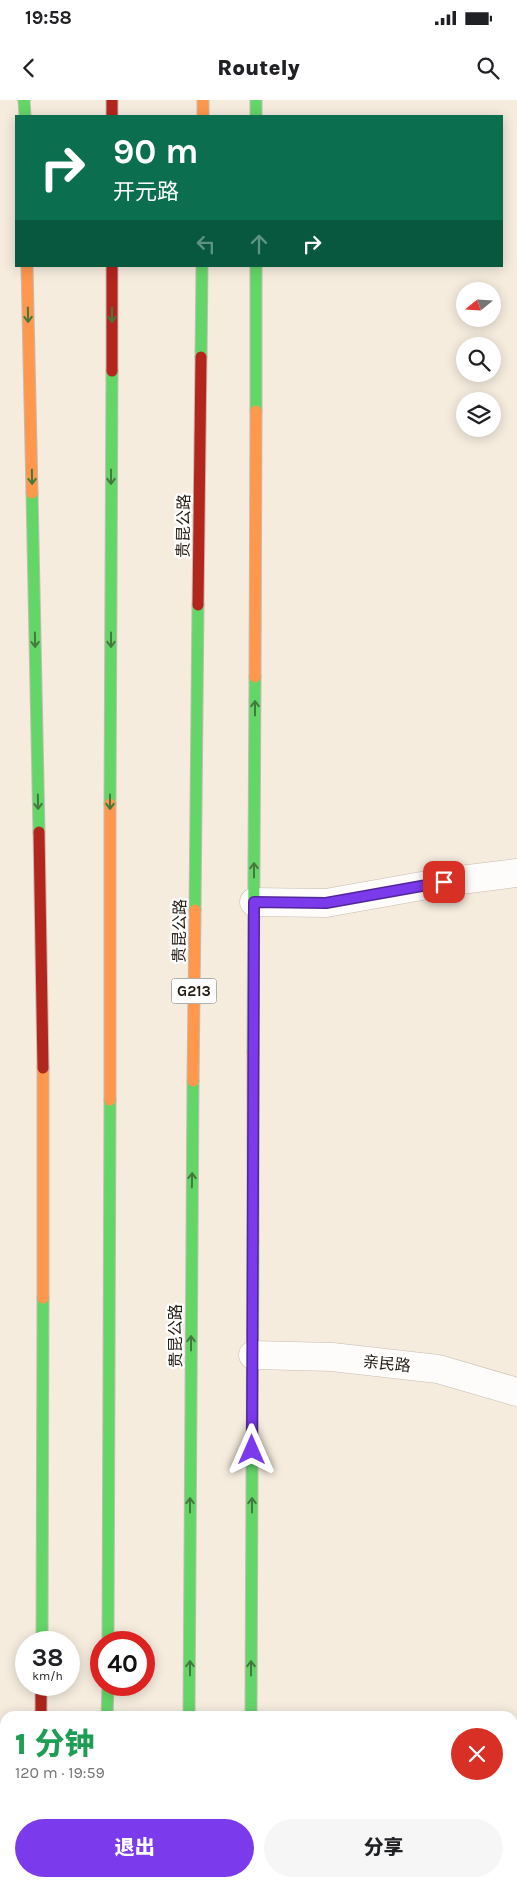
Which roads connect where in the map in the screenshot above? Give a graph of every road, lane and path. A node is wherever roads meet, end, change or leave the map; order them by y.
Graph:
1 (24, 100) edge
2 (112, 100) edge
3 (203, 100) edge
4 (256, 100) edge
5 (24, 115) edge
6 (112, 115) edge
7 (203, 115) edge
8 (256, 115) edge
9 (28, 267) edge
10 (112, 267) edge
11 (202, 267) edge
12 (256, 267) edge
13 (517, 873) edge
14 (254, 902) junction
15 (253, 1355) junction
16 (517, 1392) edge
17 (42, 1631) edge
18 (108, 1631) edge
19 (42, 1696) edge
20 (108, 1696) edge
21 (41, 1711) edge
22 (108, 1711) edge
23 (189, 1711) edge
24 (251, 1711) edge

1 - 5 main road
2 - 6 main road
3 - 7 main road
4 - 8 main road
9 -> 17 main road
10 -> 18 main road
23 -> 11 main road, 贵昆公路 / G213
14 -> 12 main road
13 - 14 street
14 - 15 main road
15 - 16 street, 亲民路
24 -> 15 main road
19 - 21 main road
20 - 22 main road

